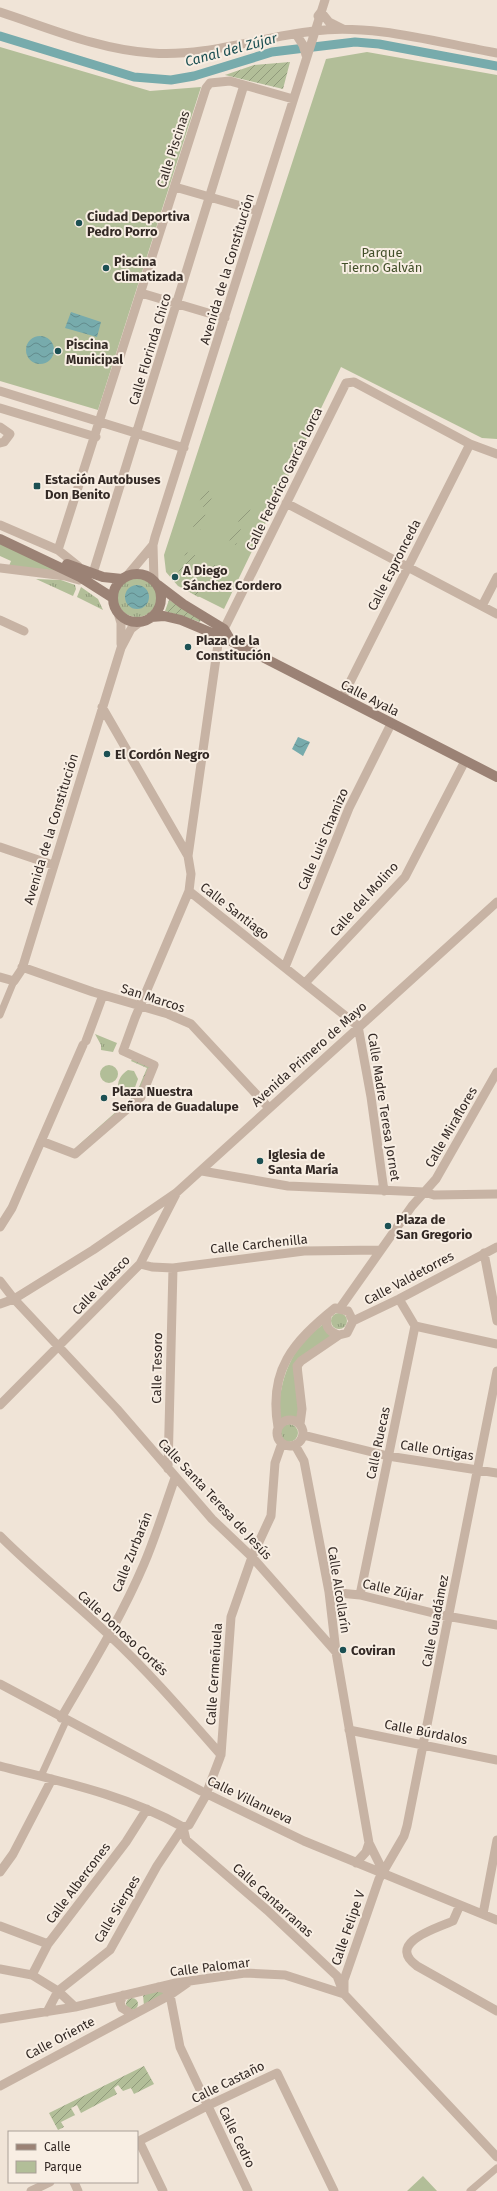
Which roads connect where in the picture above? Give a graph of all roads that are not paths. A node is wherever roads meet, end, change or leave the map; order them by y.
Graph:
1 (324, 0) edge
2 (0, 12) edge
3 (321, 12) junction
4 (344, 30) junction
5 (307, 34) junction
6 (497, 53) edge
7 (305, 57) junction
8 (244, 85) junction
9 (293, 99) junction
10 (175, 186) junction
11 (210, 196) junction
12 (258, 211) junction
13 (141, 293) junction
14 (177, 304) junction
15 (225, 318) junction
16 (0, 391) edge
17 (0, 408) edge
18 (101, 421) junction
19 (0, 427) edge
20 (138, 433) junction
21 (96, 437) junction
22 (0, 443) edge
23 (470, 444) junction
24 (184, 448) junction
25 (497, 454) edge
26 (286, 503) junction
27 (0, 525) edge
28 (0, 538) edge
29 (153, 545) junction
30 (58, 550) junction
31 (408, 565) junction
32 (1, 571) edge
33 (86, 573) junction
34 (497, 577) edge
35 (125, 578) junction
36 (155, 583) junction
37 (110, 595) junction
38 (482, 606) junction
39 (118, 613) junction
40 (497, 614) edge
41 (151, 617) junction
42 (0, 620) edge
43 (140, 622) junction
44 (24, 631) dead end
45 (222, 633) junction
46 (121, 648) junction
47 (342, 698) junction
48 (102, 707) junction
49 (111, 722) junction
50 (392, 724) junction
51 (96, 729) junction
52 (466, 761) junction
53 (497, 776) edge
54 (0, 847) edge
55 (188, 856) junction
56 (53, 865) junction
57 (188, 891) junction
58 (497, 902) edge
59 (22, 967) junction
60 (285, 967) junction
61 (0, 978) edge
62 (14, 982) junction
63 (306, 984) junction
64 (103, 995) junction
65 (140, 1006) junction
66 (0, 1016) edge
67 (358, 1026) junction
68 (497, 1072) edge
69 (269, 1108) junction
70 (41, 1141) junction
71 (212, 1162) junction
72 (202, 1171) junction
73 (216, 1173) junction
74 (384, 1191) junction
75 (407, 1192) junction
76 (424, 1192) junction
77 (176, 1193) junction
78 (497, 1194) edge
79 (412, 1206) junction
80 (0, 1227) edge
81 (497, 1247) edge
82 (380, 1250) junction
83 (484, 1253) junction
84 (140, 1264) junction
85 (173, 1268) junction
86 (0, 1281) edge
87 (14, 1299) junction
88 (399, 1299) junction
89 (0, 1304) edge
90 (337, 1308) junction
91 (327, 1317) junction
92 (497, 1321) edge
93 (352, 1324) junction
94 (415, 1326) junction
95 (339, 1335) junction
96 (497, 1344) edge
97 (58, 1347) junction
98 (497, 1371) edge
99 (0, 1405) edge
100 (300, 1424) junction
101 (278, 1427) junction
102 (300, 1440) junction
103 (282, 1444) junction
104 (388, 1456) junction
105 (168, 1469) junction
106 (478, 1470) junction
107 (497, 1474) edge
108 (175, 1478) junction
109 (0, 1536) edge
110 (252, 1557) junction
111 (329, 1592) junction
112 (360, 1595) junction
113 (449, 1617) junction
114 (497, 1626) edge
115 (109, 1635) junction
116 (336, 1652) junction
117 (0, 1684) edge
118 (63, 1720) junction
119 (350, 1730) junction
120 (424, 1745) junction
121 (221, 1755) junction
122 (497, 1760) edge
123 (0, 1766) edge
124 (41, 1776) junction
125 (52, 1779) junction
126 (206, 1794) junction
127 (147, 1809) junction
128 (183, 1827) junction
129 (497, 1840) edge
130 (369, 1843) junction
131 (356, 1863) junction
132 (383, 1871) junction
133 (0, 1872) edge
134 (460, 1905) junction
135 (483, 1914) junction
136 (496, 1918) edge
137 (0, 1926) edge
138 (48, 1944) junction
139 (0, 1969) edge
140 (32, 1975) junction
141 (191, 1980) junction
142 (158, 1987) junction
143 (58, 1991) junction
144 (134, 1993) junction
145 (344, 1994) junction
146 (123, 1995) junction
147 (170, 1995) junction
148 (75, 2007) junction
149 (497, 2010) edge
150 (47, 2012) junction
151 (135, 2012) junction
152 (0, 2019) edge
153 (0, 2086) edge
154 (207, 2106) junction
155 (138, 2142) edge
156 (497, 2157) edge
157 (497, 2168) edge
158 (48, 2183) edge
159 (31, 2191) edge
160 (163, 2191) edge
161 (248, 2191) edge
162 (334, 2191) edge
163 (470, 2191) edge

1 - 3 street, Avenida de la Constitución
2 - 5 street
3 - 4 street
3 - 5 street, Avenida de la Constitución
4 - 5 street
4 - 6 street
5 - 7 street, Avenida de la Constitución
5 - 7 street
7 - 9 street, Avenida de la Constitución
8 - 9 street, Calle Piscinas
8 - 10 street, Calle Piscinas
8 - 11 street, Calle Florinda Chico
9 - 12 street, Avenida de la Constitución
10 - 11 street
10 - 13 street, Calle Piscinas
11 - 12 street
11 - 14 street, Calle Florinda Chico
12 - 15 street, Avenida de la Constitución
13 - 14 street
13 - 18 street, Calle Piscinas
14 - 15 street
14 - 20 street, Calle Florinda Chico
15 - 24 street, Avenida de la Constitución
16 - 18 street
17 - 21 street
18 - 20 street
18 - 21 street, Calle Piscinas
19 - 22 street
20 - 24 street
20 - 33 street, Calle Florinda Chico
21 - 30 street, Calle Piscinas
23 - 25 street
23 - 26 street, Calle Federico García Lorca
23 - 31 street, Calle Espronceda
24 - 29 street, Avenida de la Constitución
26 - 31 street
26 - 45 street, Calle Federico García Lorca
27 - 30 street
28 - 33 main road
29 - 35 street
29 - 36 street
30 - 33 street
31 - 38 street
31 - 47 street, Calle Espronceda
32 - 37 street
33 - 35 main road
33 - 37 main road
34 - 38 street
35 - 36 main road
35 - 37 main road
36 - 41 main road
36 - 45 main road, Calle Ayala
37 - 39 main road
38 - 40 street
39 - 43 main road
39 - 46 street, Avenida de la Constitución
41 - 43 main road
41 - 45 main road
42 - 44 street
43 - 46 street, Avenida de la Constitución
45 - 47 main road, Calle Ayala
45 - 55 street, Calle Federico García Lorca
46 - 48 street, Avenida de la Constitución
47 - 50 main road, Calle Ayala
48 - 49 street, Calle Santiago
48 - 51 street, Avenida de la Constitución
49 - 51 street
49 - 55 street, Calle Santiago
50 - 52 main road, Calle Ayala
50 - 60 street, Calle Luis Chamizo
51 - 56 street, Avenida de la Constitución
52 - 53 main road, Calle Ayala
52 - 63 street, Calle del Molino
54 - 56 street
55 - 57 street, Calle Santiago
56 - 59 street, Avenida de la Constitución
57 - 60 street, Calle Santiago
57 - 65 street
58 - 67 street, Avenida Primero de Mayo
59 - 62 street, Avenida de la Constitución
59 - 64 street, San Marcos
60 - 63 street, Calle Santiago
61 - 62 street
62 - 66 street, Avenida de la Constitución
63 - 67 street, Calle Santiago
64 - 65 street, San Marcos
64 - 70 street
65 - 69 street, San Marcos
65 - 70 street
67 - 69 street, Avenida Primero de Mayo
67 - 74 street, Calle Madre Teresa Jornet
68 - 76 street, Calle Miraflores
69 - 71 street, Avenida Primero de Mayo
70 - 80 street
71 - 72 street, Avenida Primero de Mayo
71 - 73 street
72 - 73 street
72 - 77 street, Avenida Primero de Mayo
73 - 74 street
74 - 75 street
75 - 76 street
75 - 79 street
76 - 78 street
76 - 79 street
77 - 84 street, Calle Velasco
77 - 87 street, Avenida Primero de Mayo
79 - 82 street
81 - 83 street, Calle Valdetorres
82 - 85 street, Calle Carchenilla
82 - 90 street
83 - 88 street, Calle Valdetorres
83 - 92 street
84 - 85 street, Calle Carchenilla
84 - 97 street, Calle Velasco
85 - 105 street, Calle Tesoro
86 - 87 street, Calle Santa Teresa de Jesús
87 - 89 street, Avenida Primero de Mayo
87 - 97 street, Calle Santa Teresa de Jesús
88 - 93 street, Calle Valdetorres
88 - 94 street
90 - 91 street
90 - 93 street, Calle Valdetorres
91 - 95 street
91 - 101 street
93 - 95 street, Calle Valdetorres
94 - 96 street
94 - 104 street, Calle Ruecas
95 - 100 street, Calle Valdetorres
97 - 99 street, Calle Velasco
97 - 105 street, Calle Santa Teresa de Jesús
98 - 106 street, Calle Guadámez
100 - 101 street
100 - 102 street
101 - 103 street
102 - 103 street
102 - 104 street, Calle Ortigas
102 - 111 street, Calle Alcollarín
103 - 110 street, Calle Cermeñuela
104 - 106 street, Calle Ortigas
104 - 112 street, Calle Ruecas
105 - 108 street, Calle Santa Teresa de Jesús
106 - 107 street, Calle Ortigas
106 - 113 street, Calle Guadámez
108 - 110 street, Calle Santa Teresa de Jesús
108 - 115 street, Calle Zurbarán
109 - 115 street, Calle Donoso Cortés
110 - 116 street, Calle Santa Teresa de Jesús
110 - 121 street, Calle Cermeñuela
111 - 112 street, Calle Zújar
111 - 116 street, Calle Alcollarín
112 - 113 street, Calle Zújar
113 - 114 street, Calle Zújar
113 - 120 street, Calle Guadámez
115 - 118 street, Calle Zurbarán
115 - 121 street, Calle Donoso Cortés
116 - 119 street, Calle Alcollarín
117 - 118 street, Calle Villanueva
118 - 124 street
118 - 126 street, Calle Villanueva
119 - 120 street, Calle Búrdalos
119 - 130 street, Calle Alcollarín
120 - 122 street, Calle Búrdalos
120 - 132 street, Calle Guadámez
121 - 126 street, Calle Cermeñuela
123 - 124 street
124 - 125 street
125 - 127 street
125 - 133 street
126 - 128 street, Calle Sierpes
126 - 131 street, Calle Villanueva
127 - 128 street
127 - 138 street, Calle Albercones
128 - 143 street, Calle Sierpes
128 - 145 street, Calle Cantarranas
129 - 135 street
130 - 131 street
130 - 132 street, Calle Alcollarín
131 - 132 street, Calle Villanueva
132 - 134 street, Calle Villanueva
132 - 145 street, Calle Felipe V
134 - 135 street, Calle Villanueva
134 - 149 street
135 - 136 street, Calle Villanueva
137 - 138 street
138 - 140 street, Calle Albercones
139 - 140 street
140 - 143 street
141 - 142 street, Calle Palomar
141 - 145 street, Calle Palomar
141 - 147 street, Calle Oriente
142 - 144 street, Calle Palomar
142 - 147 street
143 - 148 street
143 - 150 street
144 - 146 street, Calle Palomar
144 - 151 street
145 - 156 street, Calle Palomar
146 - 148 street, Calle Palomar
146 - 151 street
147 - 151 street, Calle Oriente
147 - 154 street, Calle Cedro
148 - 150 street, Calle Palomar
150 - 152 street, Calle Palomar
151 - 153 street, Calle Oriente
154 - 155 street, Calle Castaño
154 - 161 street, Calle Cedro
154 - 162 street, Calle Castaño
155 - 160 street
157 - 163 street
158 - 159 street

